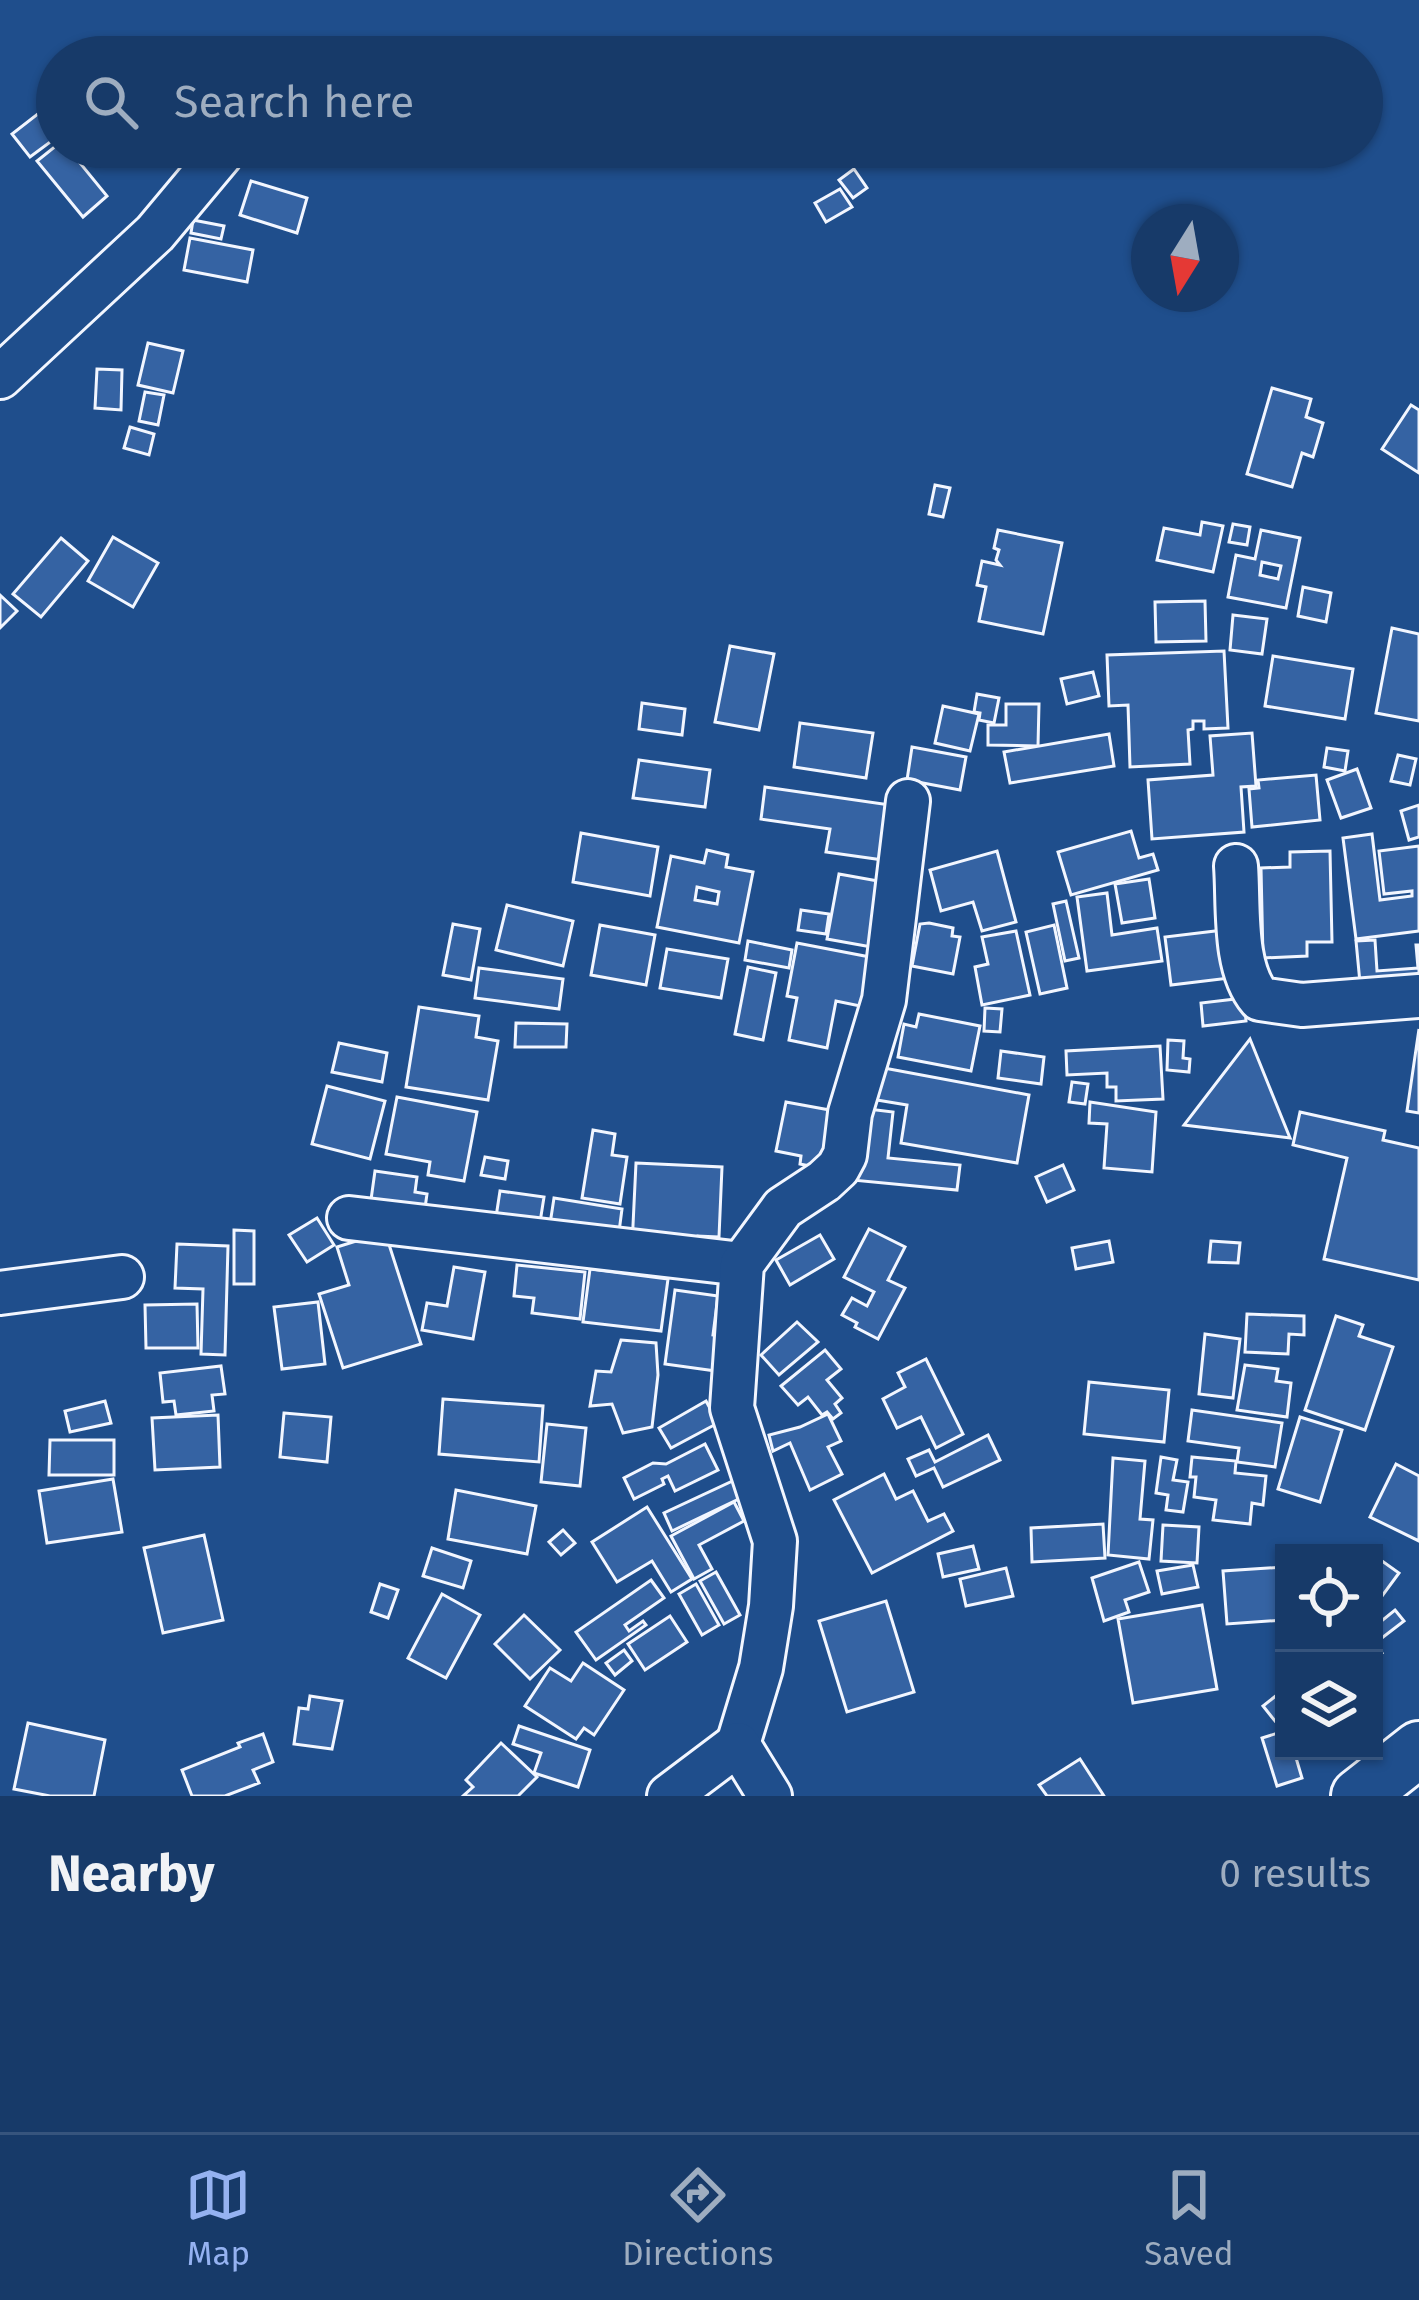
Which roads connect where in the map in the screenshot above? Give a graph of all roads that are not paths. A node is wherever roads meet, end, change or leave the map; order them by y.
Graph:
1 (209, 168) edge
2 (0, 377) edge
3 (908, 801) dead end
4 (1236, 866) dead end
5 (1419, 996) edge
6 (349, 1218) dead end
7 (742, 1264) junction
8 (122, 1277) dead end
9 (0, 1293) edge
10 (738, 1744) junction
11 (1419, 1749) edge
12 (669, 1796) edge
13 (770, 1796) edge
14 (1359, 1796) edge

1 - 2 street
3 - 7 street
4 - 5 street
6 - 7 street
7 - 10 street
8 - 9 street
10 - 12 street
10 - 13 street
11 - 14 main road

